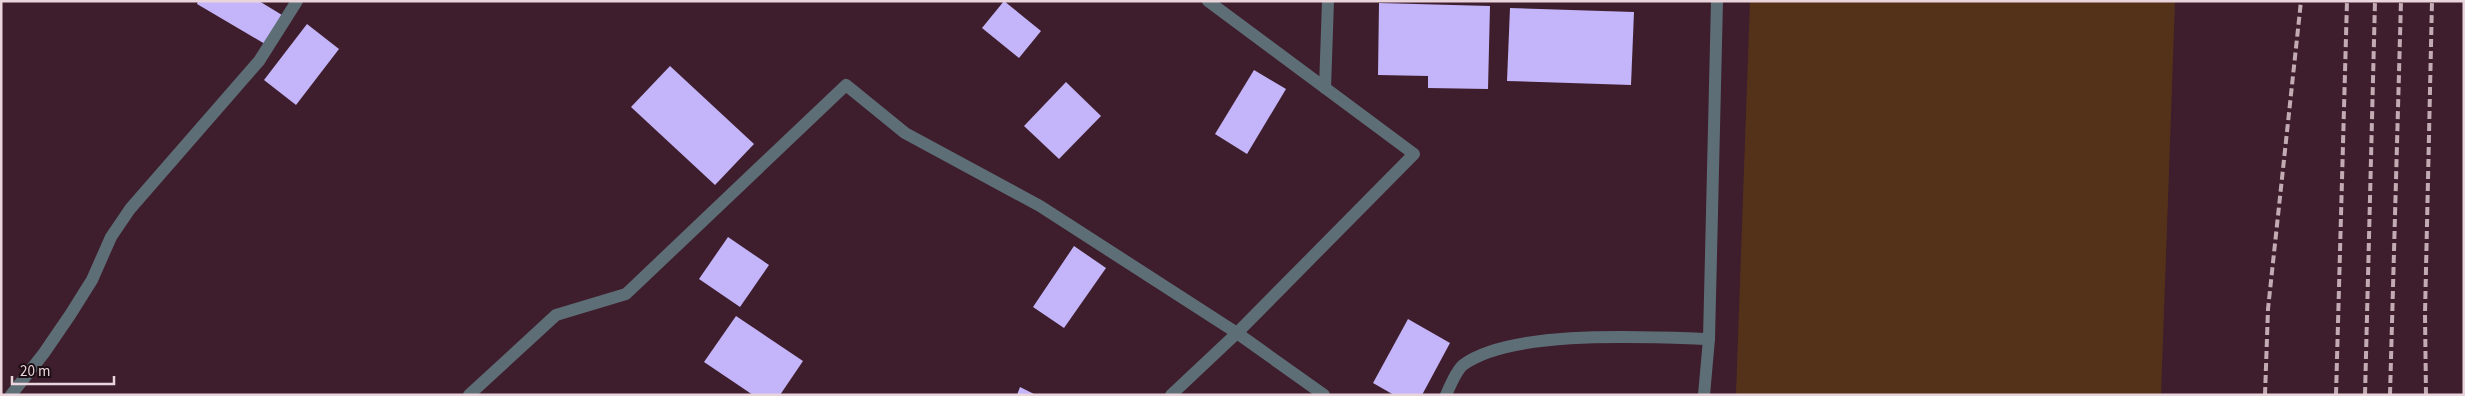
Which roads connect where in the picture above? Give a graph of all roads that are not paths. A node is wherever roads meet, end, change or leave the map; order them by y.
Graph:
1 (296, 1) edge
2 (1208, 1) edge
3 (1328, 1) edge
4 (1717, 1) edge
5 (1325, 88) junction
6 (1237, 333) junction
7 (1709, 339) junction
8 (11, 395) edge
9 (469, 395) edge
10 (1171, 395) edge
11 (1324, 395) edge
12 (1446, 395) edge
13 (1704, 395) edge

1 - 8 street
2 - 5 street
3 - 5 street
4 - 7 street
5 - 6 street
6 - 9 street
6 - 10 street
6 - 11 street
7 - 12 street
7 - 13 street

